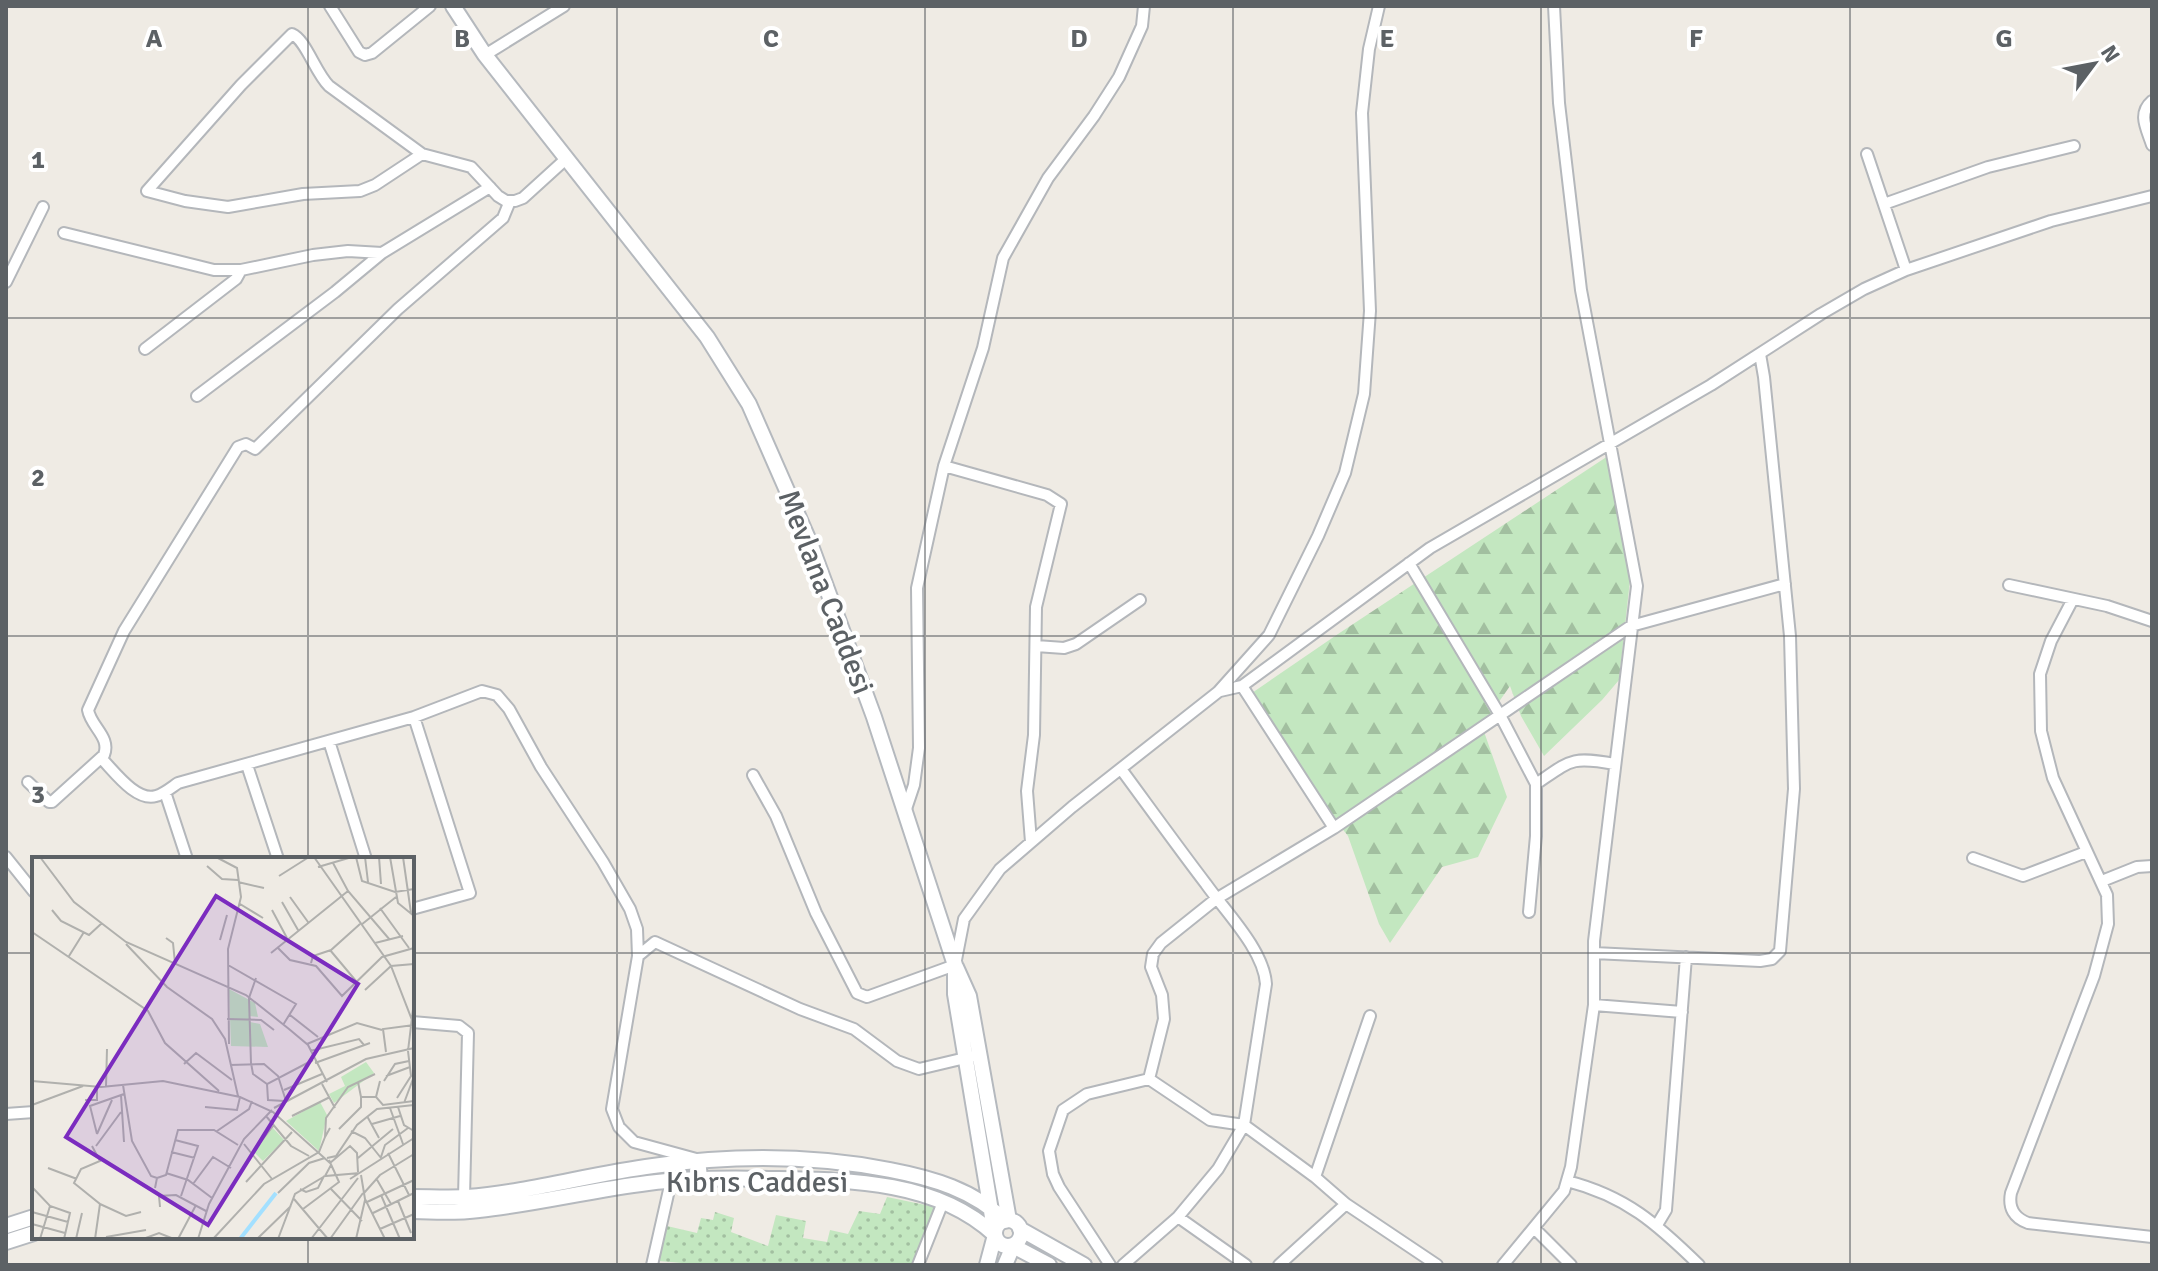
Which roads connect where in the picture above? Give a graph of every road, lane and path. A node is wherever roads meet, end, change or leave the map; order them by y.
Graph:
1 (330, 6) edge
2 (430, 6) edge
3 (453, 6) edge
4 (564, 6) edge
5 (1144, 6) edge
6 (1379, 6) edge
7 (1554, 6) edge
8 (485, 55) junction
9 (2152, 101) edge
10 (2152, 145) edge
11 (2074, 146) dead end
12 (422, 154) junction
13 (1867, 154) dead end
14 (567, 158) junction
15 (490, 187) junction
16 (2152, 196) edge
17 (510, 201) junction
18 (1884, 204) junction
19 (43, 207) dead end
20 (64, 233) dead end
21 (382, 253) junction
22 (241, 270) junction
23 (1906, 270) junction
24 (6, 282) edge
25 (145, 349) dead end
26 (1760, 354) junction
27 (197, 396) dead end
28 (1609, 443) junction
29 (944, 466) junction
30 (1409, 563) junction
31 (1785, 584) junction
32 (2009, 585) dead end
33 (2073, 599) junction
34 (1140, 600) dead end
35 (2152, 621) edge
36 (1631, 626) junction
37 (1036, 646) junction
38 (1242, 686) junction
39 (1218, 692) junction
40 (1500, 715) junction
41 (414, 717) junction
42 (329, 741) junction
43 (101, 758) junction
44 (1615, 764) junction
45 (247, 765) junction
46 (1121, 769) junction
47 (753, 775) dead end
48 (28, 782) dead end
49 (1536, 784) junction
50 (165, 792) junction
51 (905, 812) junction
52 (1334, 828) junction
53 (1031, 842) junction
54 (2086, 852) junction
55 (6, 857) edge
56 (186, 857) edge
57 (277, 857) edge
58 (365, 857) edge
59 (1973, 858) dead end
60 (2152, 866) edge
61 (2102, 881) junction
62 (32, 890) edge
63 (1216, 899) junction
64 (414, 908) edge
65 (1529, 912) dead end
66 (1594, 953) junction
67 (638, 956) junction
68 (1686, 957) junction
69 (955, 965) junction
70 (1594, 1005) junction
71 (1682, 1012) junction
72 (1370, 1016) dead end
73 (414, 1022) edge
74 (972, 1057) junction
75 (1149, 1079) junction
76 (32, 1112) edge
77 (6, 1114) edge
78 (1244, 1125) junction
79 (700, 1160) junction
80 (702, 1177) junction
81 (1315, 1177) junction
82 (671, 1181) junction
83 (1567, 1181) junction
84 (414, 1197) edge
85 (464, 1197) junction
86 (943, 1202) junction
87 (1346, 1204) junction
88 (991, 1207) junction
89 (414, 1211) edge
90 (1178, 1217) junction
91 (32, 1218) edge
92 (1011, 1223) junction
93 (1657, 1225) junction
94 (6, 1226) edge
95 (1534, 1228) junction
96 (32, 1234) edge
97 (995, 1235) junction
98 (2152, 1237) edge
99 (6, 1242) edge
100 (1013, 1246) junction
101 (652, 1265) edge
102 (918, 1265) edge
103 (987, 1265) edge
104 (1005, 1265) edge
105 (1049, 1265) edge
106 (1084, 1265) edge
107 (1110, 1265) edge
108 (1123, 1265) edge
109 (1246, 1265) edge
110 (1279, 1265) edge
111 (1437, 1265) edge
112 (1503, 1265) edge
113 (1571, 1265) edge
114 (1699, 1265) edge

1 - 2 street
3 - 8 street, Mevlana Caddesi
4 - 8 street
5 - 29 street
6 - 39 street
7 - 28 street
8 - 14 street, Mevlana Caddesi
9 - 10 street
11 - 18 street
12 - 12 street
12 - 15 street
13 - 18 street
14 - 17 street
14 - 51 street, Mevlana Caddesi
15 - 17 street
15 - 21 street
16 - 23 street
17 - 43 street
18 - 23 street
19 - 24 street
20 - 22 street
21 - 22 street
21 - 27 street
22 - 25 street
23 - 26 street
26 - 28 street
26 - 31 street
28 - 30 street
28 - 36 street
29 - 37 street
29 - 51 street
30 - 38 street
30 - 40 street
31 - 36 street
31 - 68 street
32 - 33 street
33 - 35 street
33 - 54 street
34 - 37 street
36 - 40 street
36 - 44 street
37 - 53 street
38 - 39 street
38 - 52 street
39 - 46 street
40 - 49 street
40 - 52 street
41 - 42 street
41 - 64 street
41 - 67 street
42 - 45 street
42 - 58 street
43 - 48 street
43 - 50 street
44 - 49 street
44 - 66 street
45 - 50 street
45 - 57 street
46 - 53 street
46 - 63 street
47 - 69 street
49 - 65 street
50 - 56 street
51 - 69 street, Mevlana Caddesi
52 - 63 street
53 - 69 street
54 - 59 street
54 - 61 street
55 - 62 street
60 - 61 street
61 - 98 street
63 - 75 street
63 - 78 street
66 - 68 street
66 - 70 street
67 - 74 street
67 - 79 street
68 - 71 street
69 - 74 street, Mevlana Caddesi
70 - 71 street
70 - 83 street
71 - 93 street
72 - 81 street
73 - 85 street
74 - 88 street
74 - 92 street
75 - 78 street
75 - 107 street
76 - 77 street
78 - 81 street
78 - 90 street
79 - 80 street
79 - 85 street
79 - 88 street
80 - 82 street, Kıbrıs Caddesi
80 - 86 street, Kıbrıs Caddesi
81 - 87 street
82 - 89 street, Kıbrıs Caddesi
82 - 101 street
83 - 93 street
83 - 95 street
84 - 85 street
86 - 97 street, Kıbrıs Caddesi
86 - 102 street
87 - 110 street
87 - 111 street
88 - 92 street
88 - 97 street
90 - 108 street
90 - 109 street
91 - 94 street
92 - 97 street
92 - 100 street
92 - 106 street
93 - 114 street
95 - 112 street
95 - 113 street
96 - 99 street
97 - 100 street
97 - 103 street
100 - 104 street
100 - 105 street

